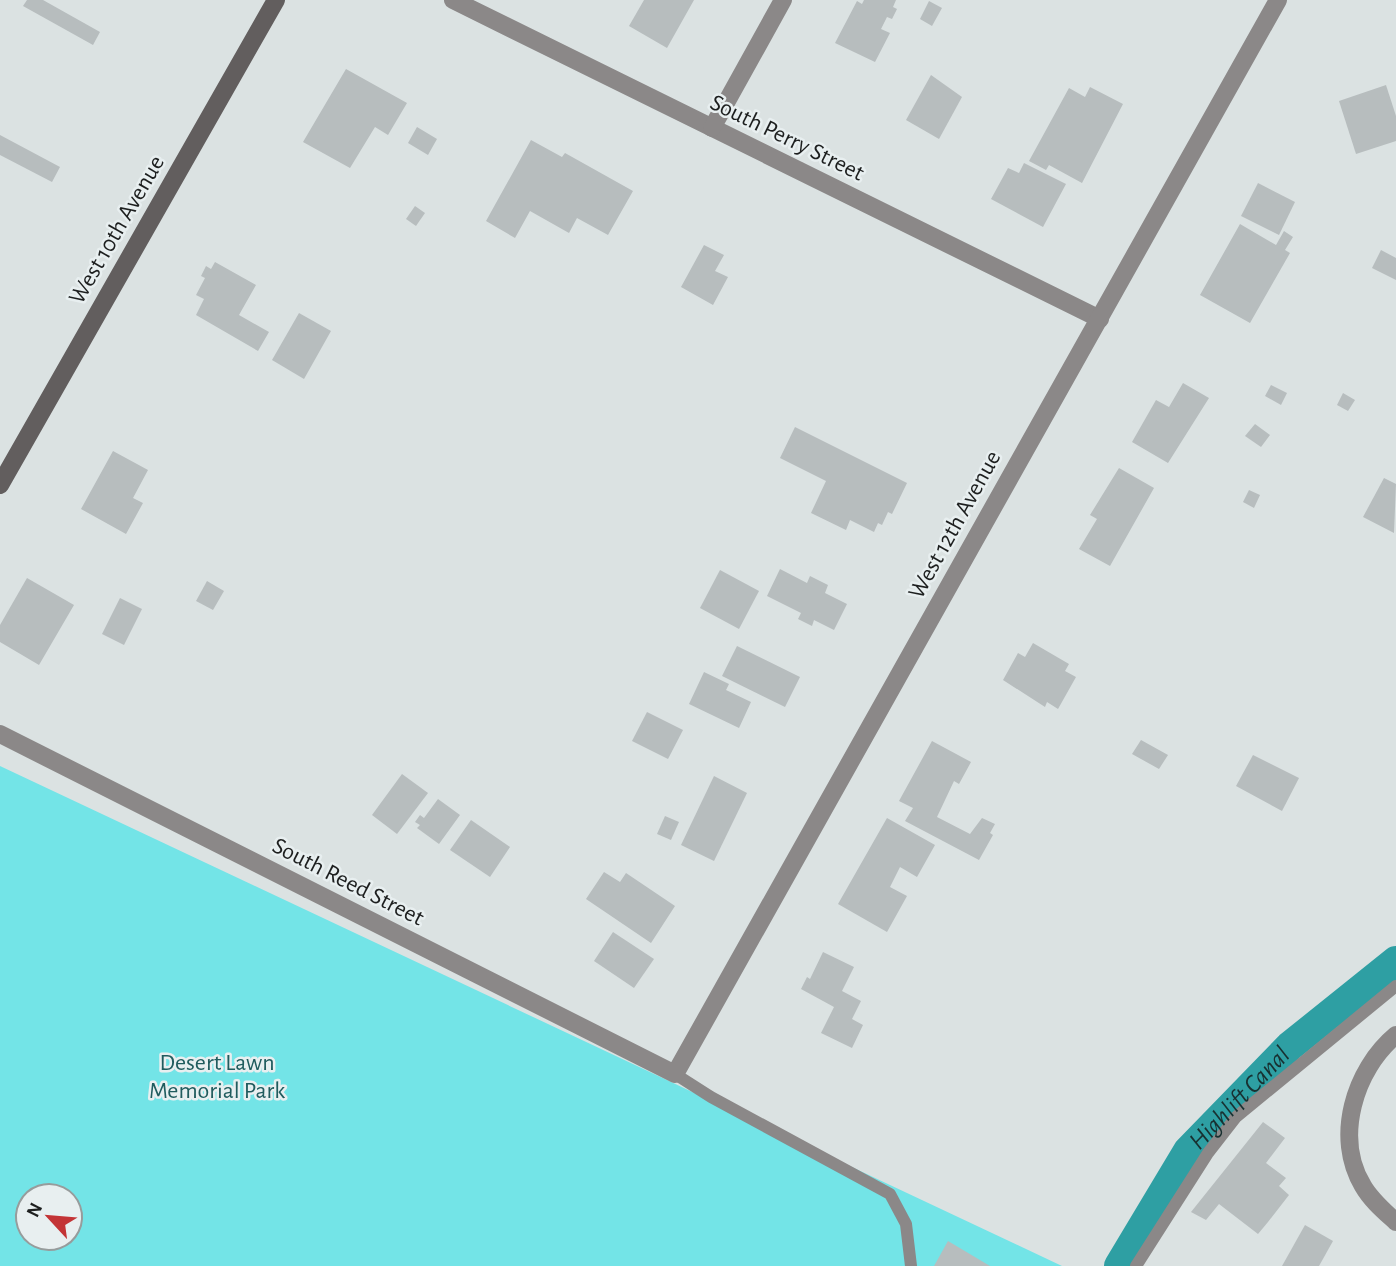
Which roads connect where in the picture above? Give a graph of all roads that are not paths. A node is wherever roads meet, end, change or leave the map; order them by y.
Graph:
1 (276, 0) edge
2 (453, 0) edge
3 (783, 0) edge
4 (1278, 0) edge
5 (712, 128) junction
6 (1100, 319) junction
7 (0, 485) edge
8 (0, 734) edge
9 (1396, 986) edge
10 (1396, 1035) edge
11 (675, 1074) junction
12 (1396, 1222) edge
13 (911, 1266) edge
14 (1136, 1266) edge

1 - 7 main road, West 10th Avenue
2 - 5 street, South Perry Street
3 - 5 street
4 - 6 street, West 12th Avenue
5 - 6 street, South Perry Street
6 - 11 street, West 12th Avenue
8 - 11 street, South Reed Street
9 - 14 lane
10 - 12 street
11 - 13 lane

